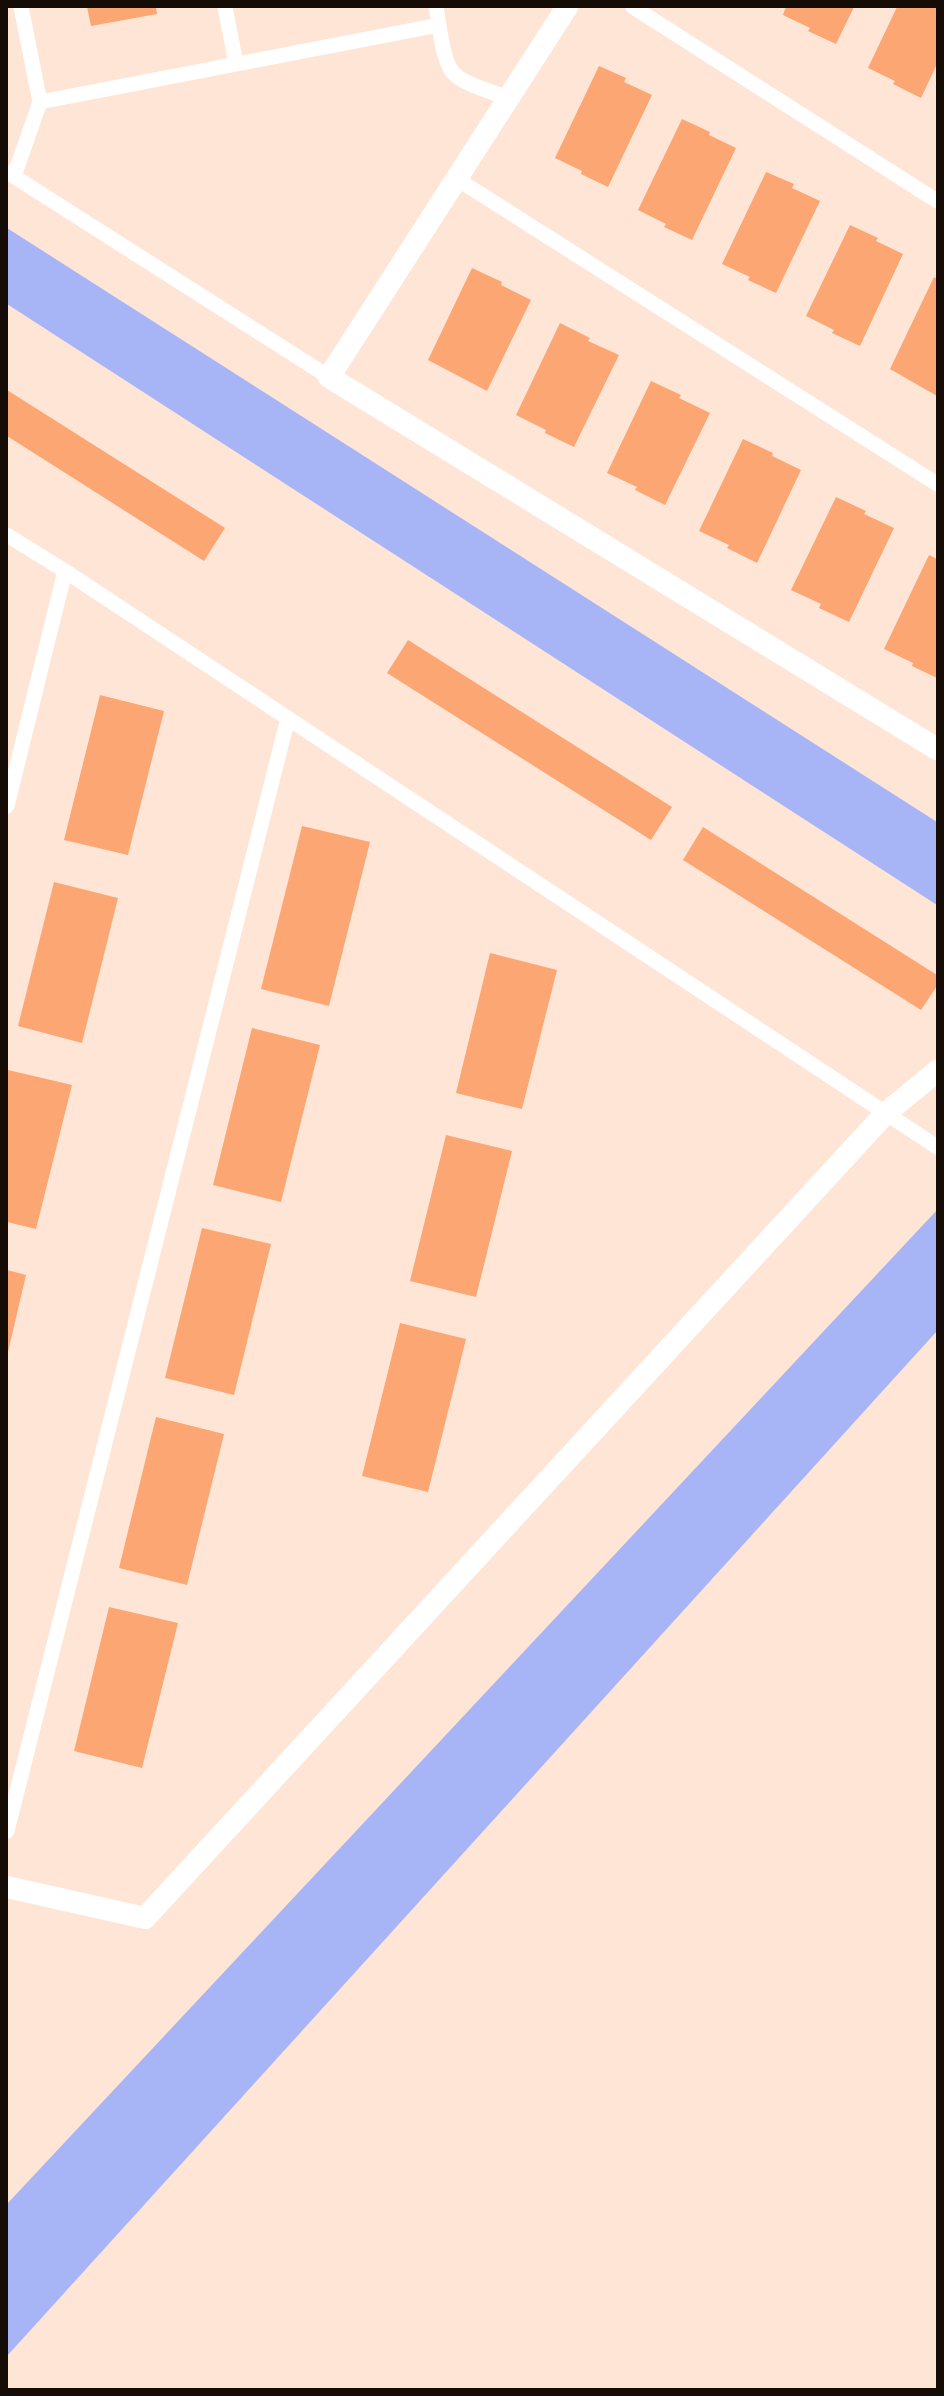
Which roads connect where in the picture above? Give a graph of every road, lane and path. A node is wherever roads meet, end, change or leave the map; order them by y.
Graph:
1 (21, 7) edge
2 (225, 7) edge
3 (436, 7) edge
4 (567, 7) edge
5 (633, 7) edge
6 (439, 25) junction
7 (236, 64) junction
8 (509, 98) junction
9 (40, 102) junction
10 (10, 174) edge
11 (457, 179) junction
12 (937, 201) edge
13 (329, 377) junction
14 (937, 484) edge
15 (7, 535) edge
16 (65, 571) junction
17 (288, 718) junction
18 (937, 749) edge
19 (7, 806) edge
20 (937, 1070) edge
21 (885, 1114) junction
22 (937, 1147) edge
23 (7, 1831) edge
24 (7, 1887) edge

1 - 9 lane
2 - 7 lane
3 - 6 lane
4 - 8 street
5 - 12 lane
6 - 7 lane
6 - 8 lane
7 - 9 lane
8 - 11 street
9 - 10 lane
10 - 13 lane
11 - 13 street
11 - 14 lane
13 - 18 street
15 - 16 lane
16 - 17 lane
16 - 19 lane
17 - 21 lane
17 - 23 lane
20 - 21 street
21 - 22 lane
21 - 24 street

